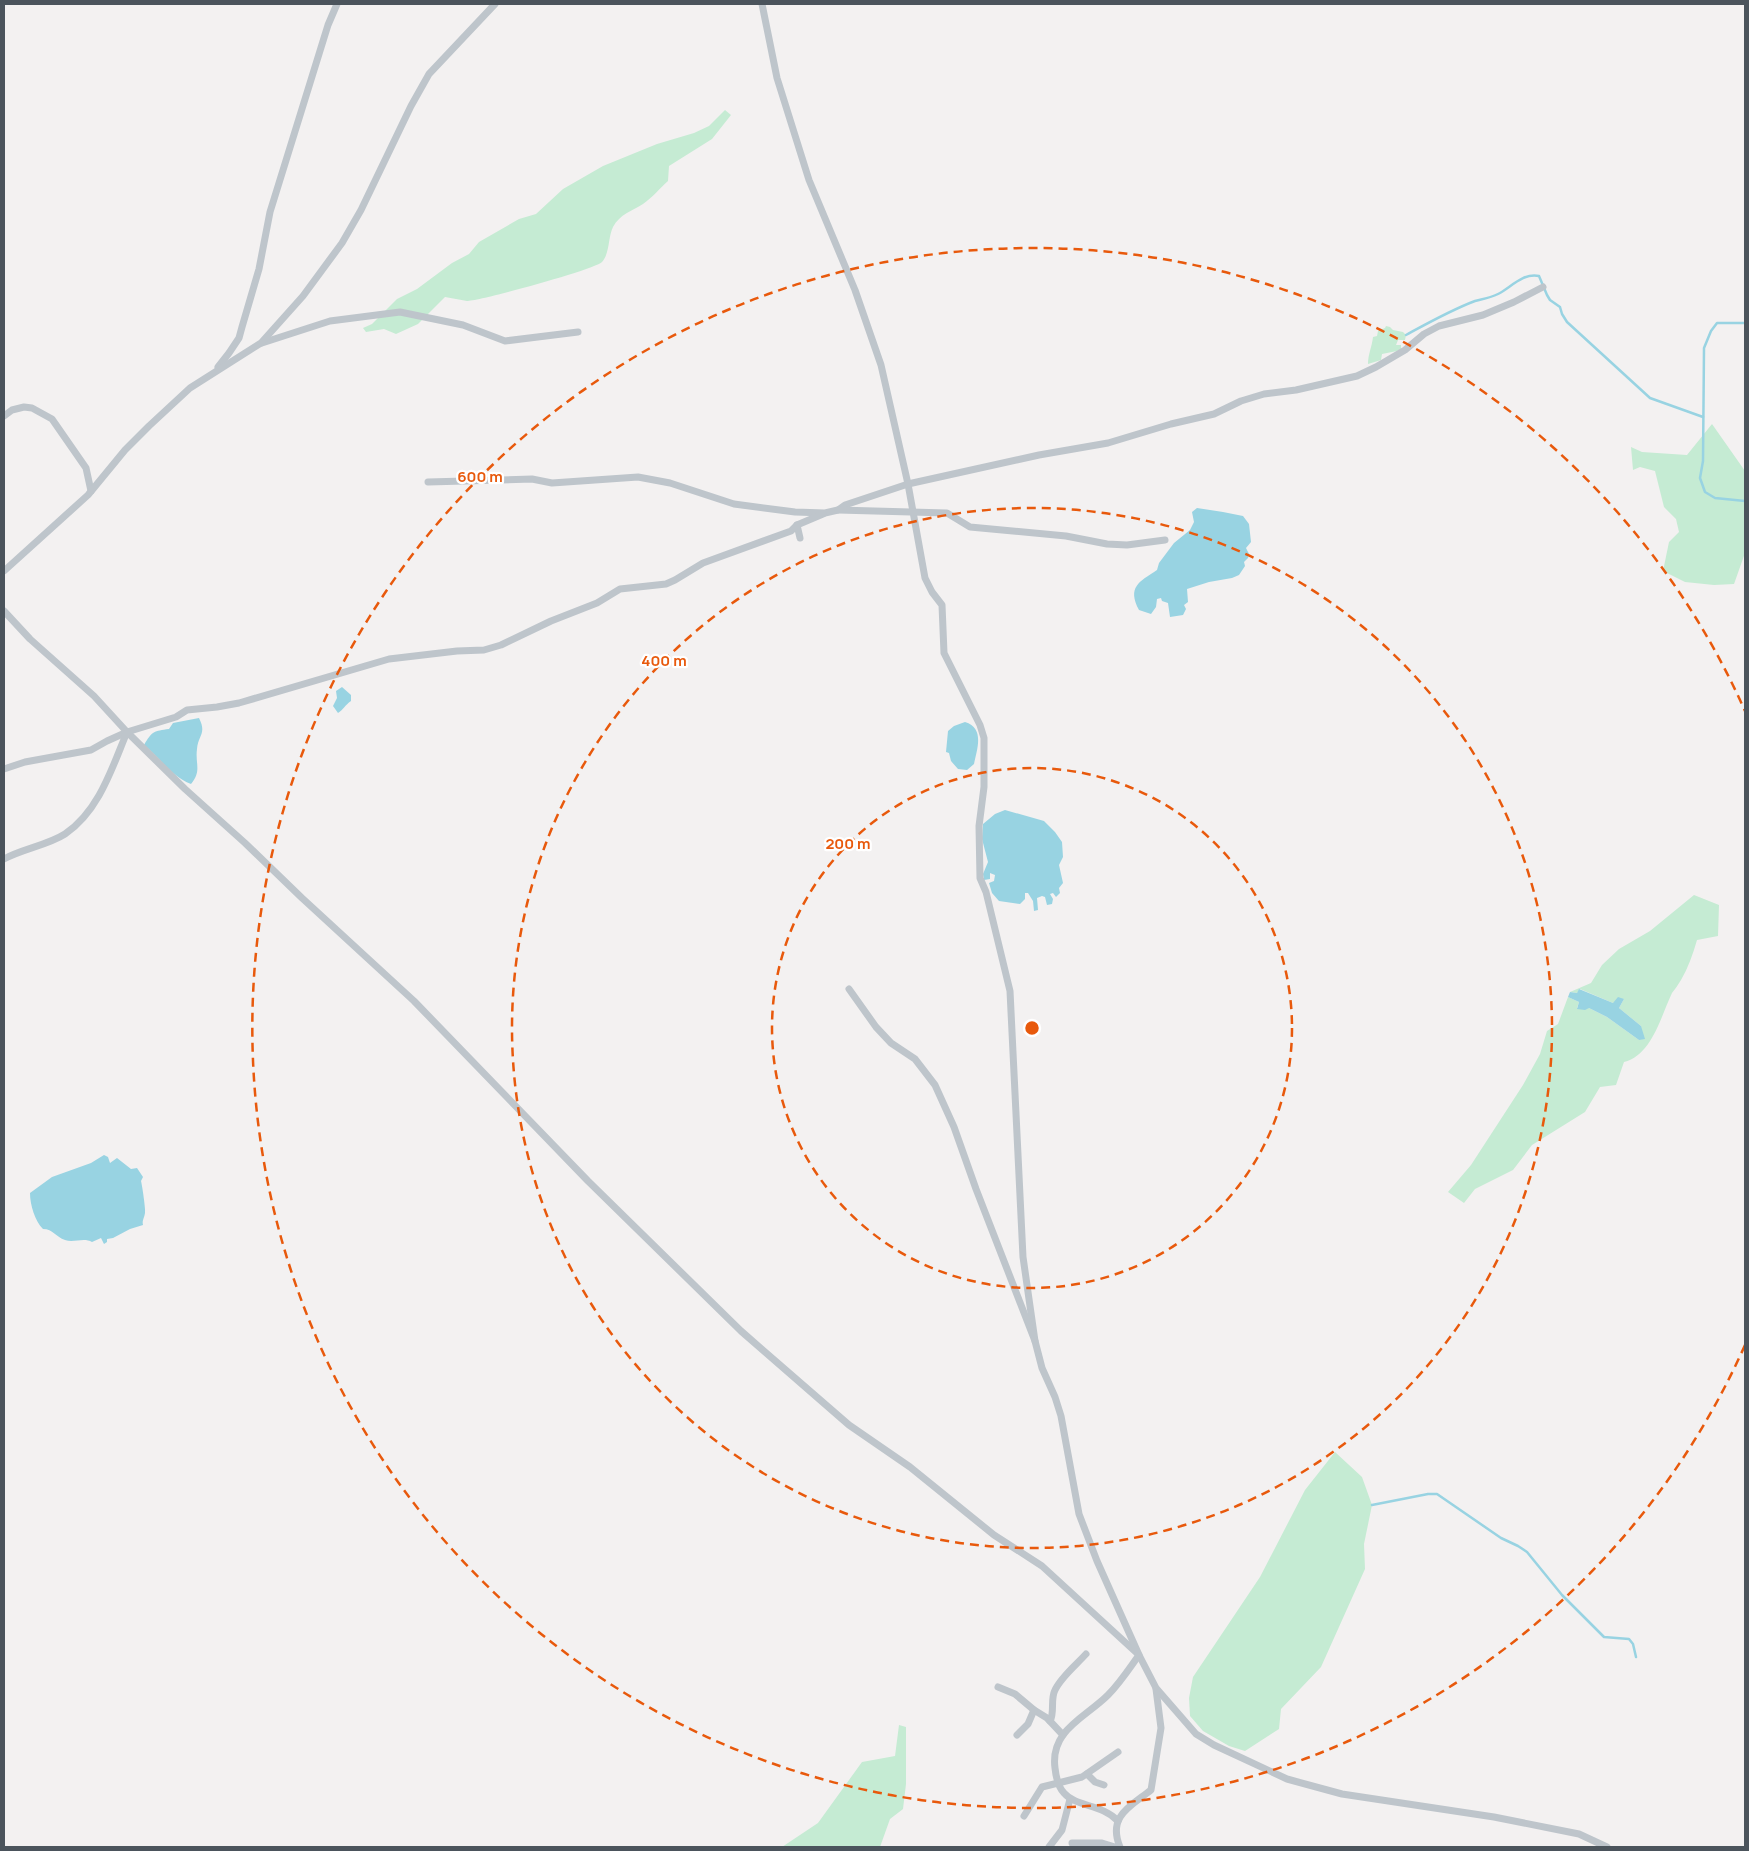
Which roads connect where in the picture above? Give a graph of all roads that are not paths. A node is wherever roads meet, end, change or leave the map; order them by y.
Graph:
1 (337, 4) edge
2 (495, 4) edge
3 (762, 4) edge
4 (1543, 288) dead end
5 (578, 332) dead end
6 (261, 343) junction
7 (213, 372) junction
8 (5, 412) edge
9 (428, 482) dead end
10 (908, 484) junction
11 (91, 491) junction
12 (838, 510) junction
13 (825, 513) junction
14 (914, 513) junction
15 (797, 524) junction
16 (800, 538) dead end
17 (1165, 540) dead end
18 (4, 570) edge
19 (4, 611) edge
20 (127, 732) junction
21 (4, 769) edge
22 (4, 859) edge
23 (849, 989) dead end
24 (1034, 1341) junction
25 (1086, 1654) dead end
26 (1139, 1655) junction
27 (998, 1687) dead end
28 (1156, 1688) junction
29 (1034, 1710) junction
30 (1050, 1721) junction
31 (1017, 1735) dead end
32 (1063, 1735) junction
33 (1118, 1752) dead end
34 (1087, 1774) junction
35 (1057, 1782) junction
36 (1104, 1785) dead end
37 (1070, 1799) junction
38 (1024, 1816) dead end
39 (1118, 1821) junction
40 (1062, 1830) junction
41 (1074, 1845) edge
42 (1049, 1847) edge
43 (1116, 1847) edge
44 (1120, 1847) edge
45 (1608, 1847) edge

1 - 7 street
2 - 6 street
3 - 10 street
4 - 10 street
5 - 6 street
6 - 7 street
7 - 11 street
8 - 11 street
9 - 13 street
10 - 12 street
10 - 14 street
11 - 18 street
12 - 13 street
12 - 14 street
13 - 15 street
14 - 17 street
14 - 24 street
15 - 16 street
15 - 20 street
19 - 20 street
20 - 21 street
20 - 22 street
20 - 26 street
23 - 24 street
24 - 26 street
25 - 30 street
26 - 28 street
26 - 32 street
27 - 29 street
28 - 39 street
28 - 45 street
29 - 30 street
29 - 31 street
30 - 32 street
32 - 35 street
33 - 34 street
34 - 35 street
34 - 36 street
35 - 37 street
35 - 38 street
37 - 39 street
37 - 40 street
39 - 44 street
40 - 41 street
40 - 42 street
41 - 43 street

